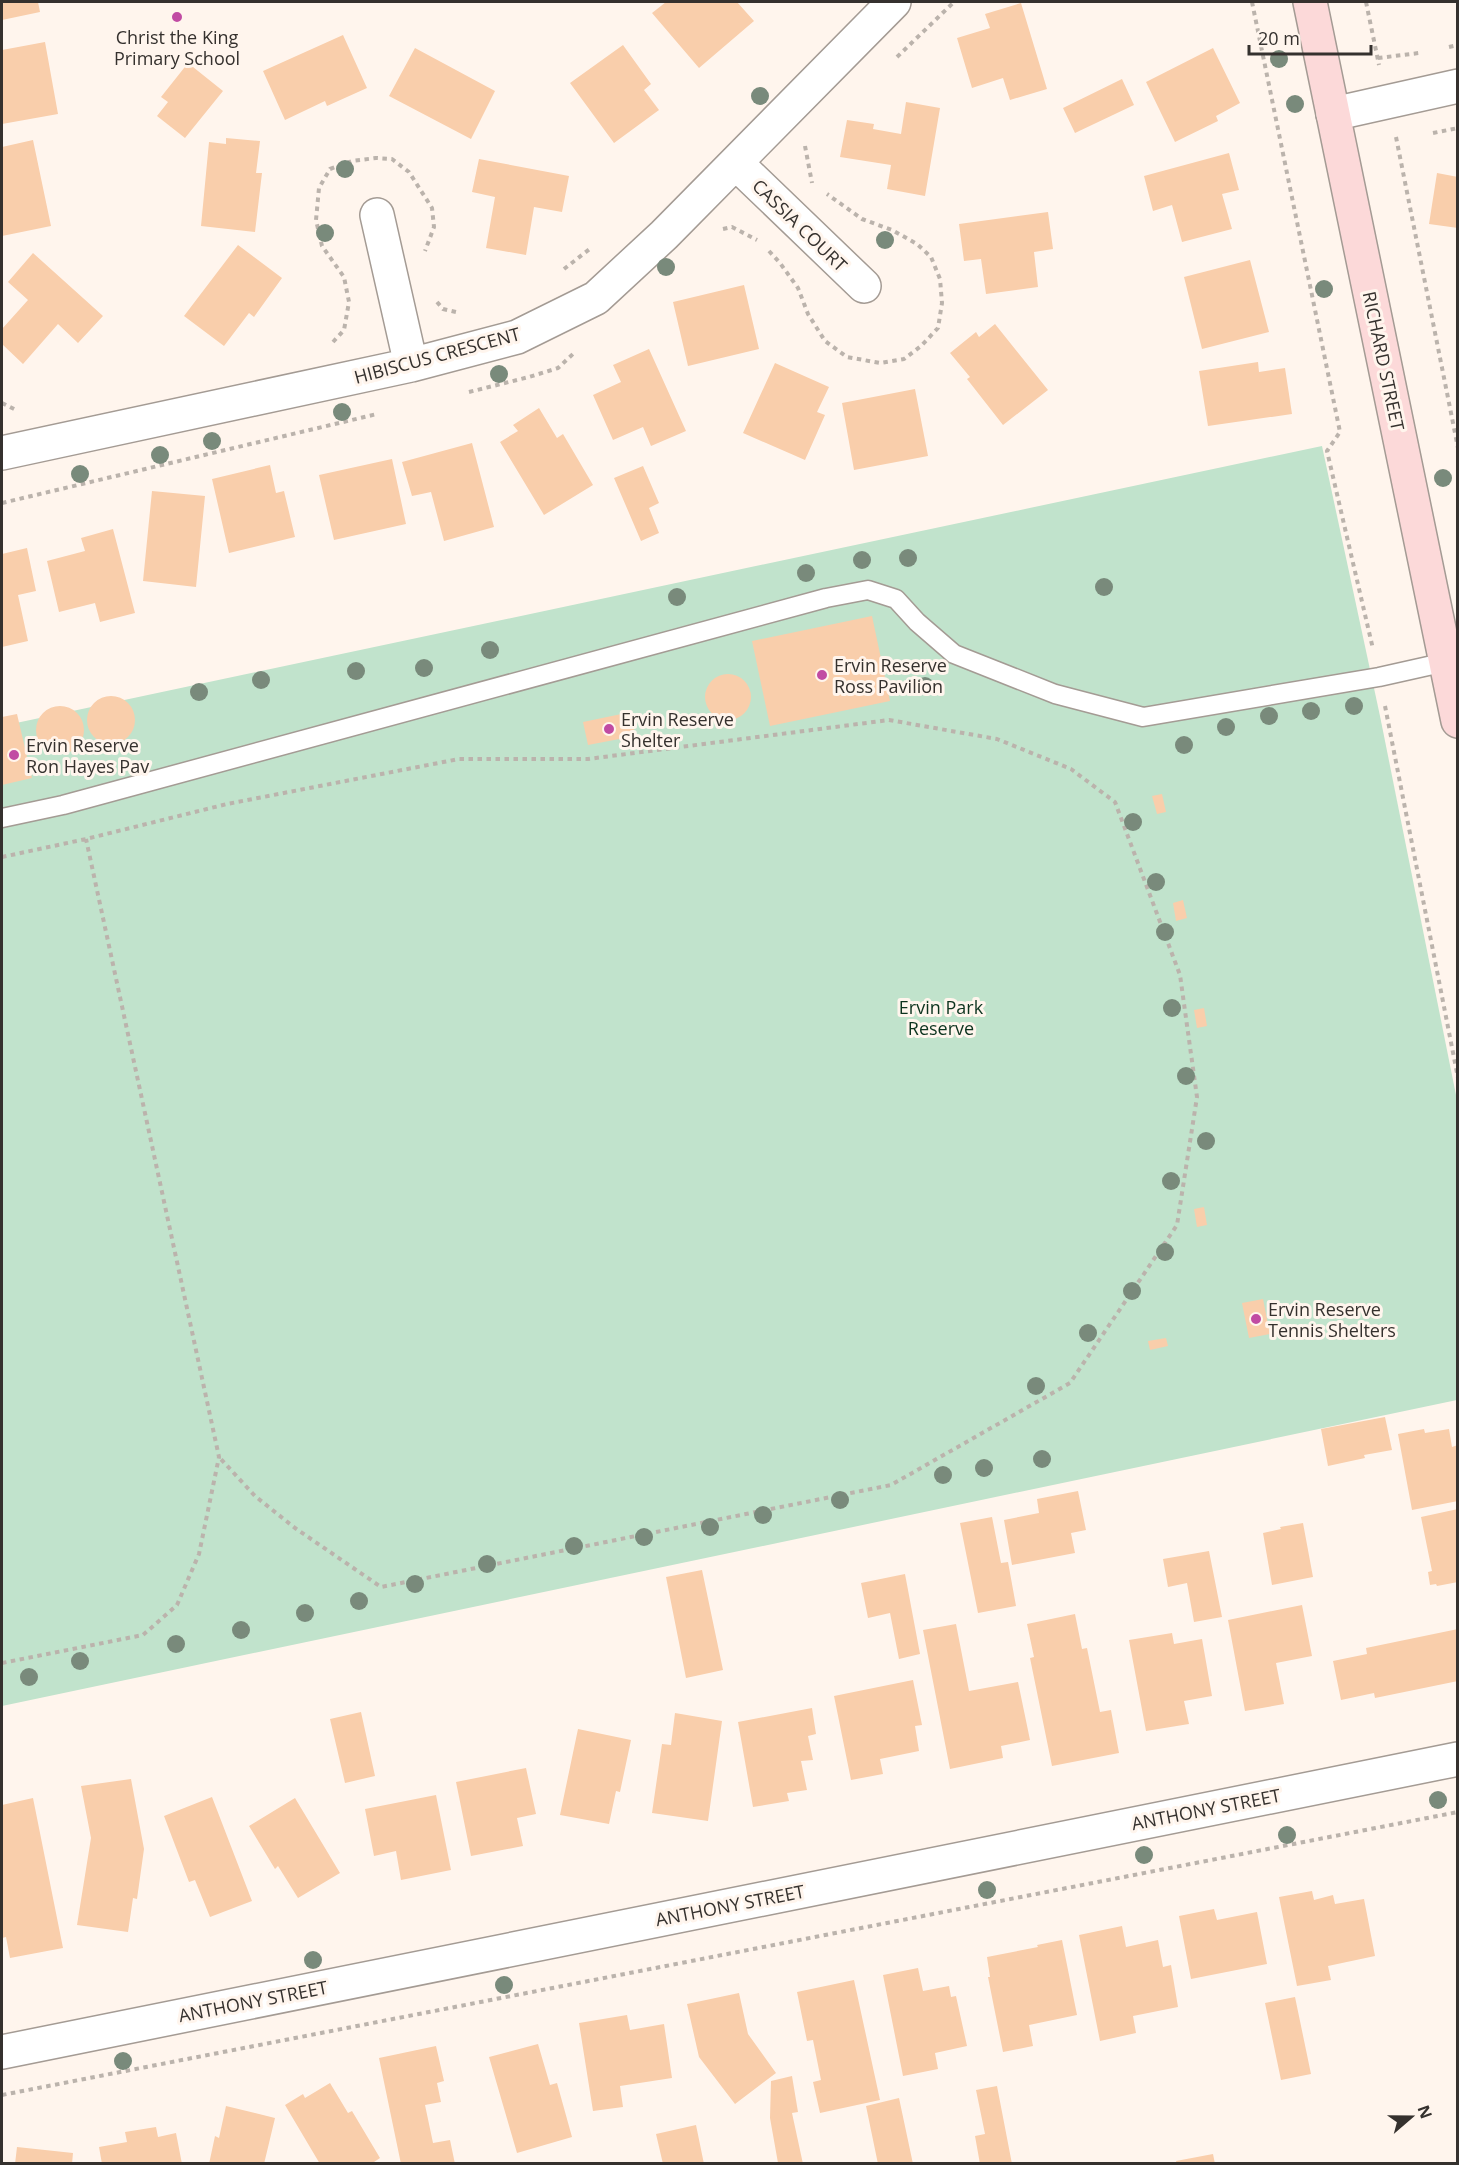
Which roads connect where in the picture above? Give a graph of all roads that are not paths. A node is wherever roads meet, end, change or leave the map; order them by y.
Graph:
1 (894, 2) edge
2 (1310, 2) edge
3 (1458, 86) edge
4 (1333, 114) junction
5 (736, 163) junction
6 (377, 215) dead end
7 (864, 286) dead end
8 (411, 365) junction
9 (2, 453) edge
10 (1452, 661) edge
11 (1458, 721) edge
12 (2, 818) edge
13 (1458, 1759) edge
14 (2, 2052) edge

1 - 5 street, HIBISCUS CRESCENT
2 - 4 street, RICHARD STREET
3 - 4 street
4 - 10 street, RICHARD STREET
5 - 7 street, CASSIA COURT
5 - 8 street, HIBISCUS CRESCENT
6 - 8 street
8 - 9 street, HIBISCUS CRESCENT
10 - 11 street, RICHARD STREET
10 - 12 lane
13 - 14 street, ANTHONY STREET

